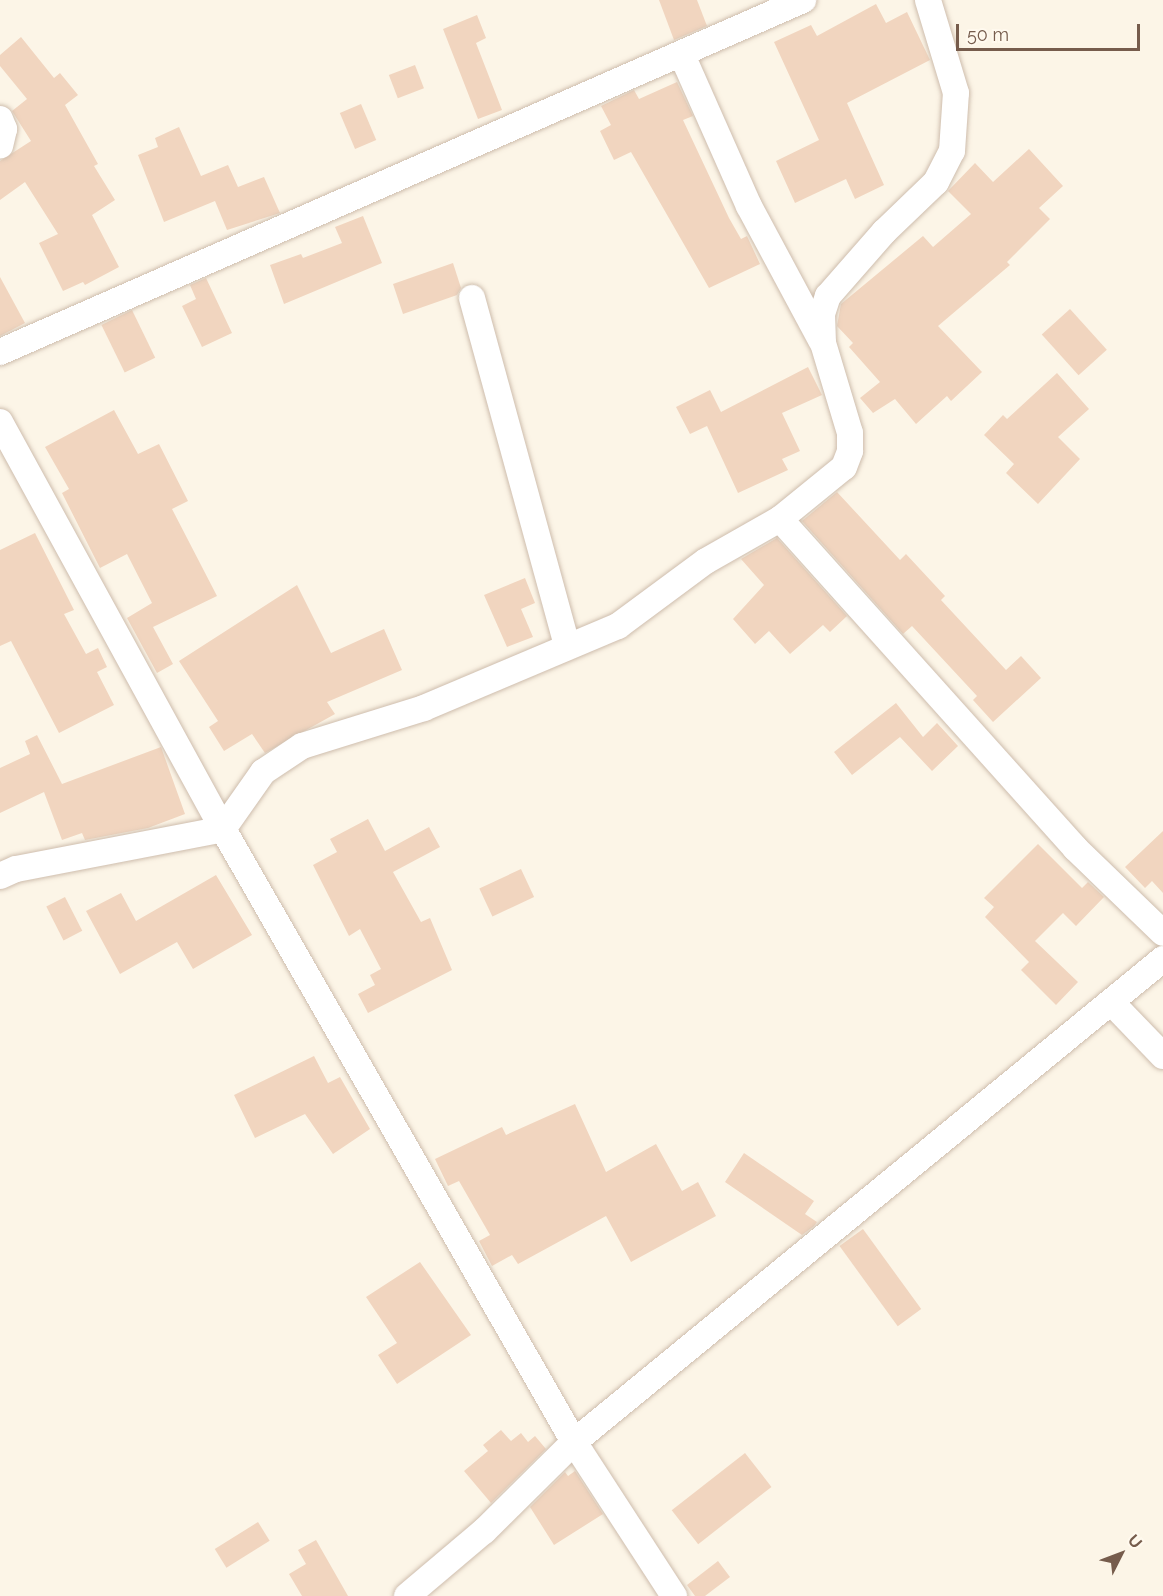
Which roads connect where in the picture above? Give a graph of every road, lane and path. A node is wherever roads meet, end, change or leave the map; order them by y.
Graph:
1 (803, 0) edge
2 (928, 0) edge
3 (682, 54) junction
4 (0, 119) edge
5 (0, 146) edge
6 (472, 298) dead end
7 (823, 344) junction
8 (0, 352) edge
9 (0, 422) edge
10 (780, 519) junction
11 (567, 646) junction
12 (223, 829) junction
13 (0, 876) edge
14 (1163, 933) edge
15 (1163, 959) edge
16 (1113, 1004) junction
17 (1163, 1056) edge
18 (574, 1442) junction
19 (407, 1596) edge
20 (674, 1596) edge

1 - 3 street
2 - 7 street
3 - 7 street
3 - 8 street
4 - 5 street
6 - 11 street
7 - 10 street
9 - 12 street
10 - 11 street
10 - 14 street
11 - 12 street
12 - 13 street
12 - 18 street
15 - 16 street
16 - 17 street
16 - 18 street
18 - 19 street
18 - 20 street

